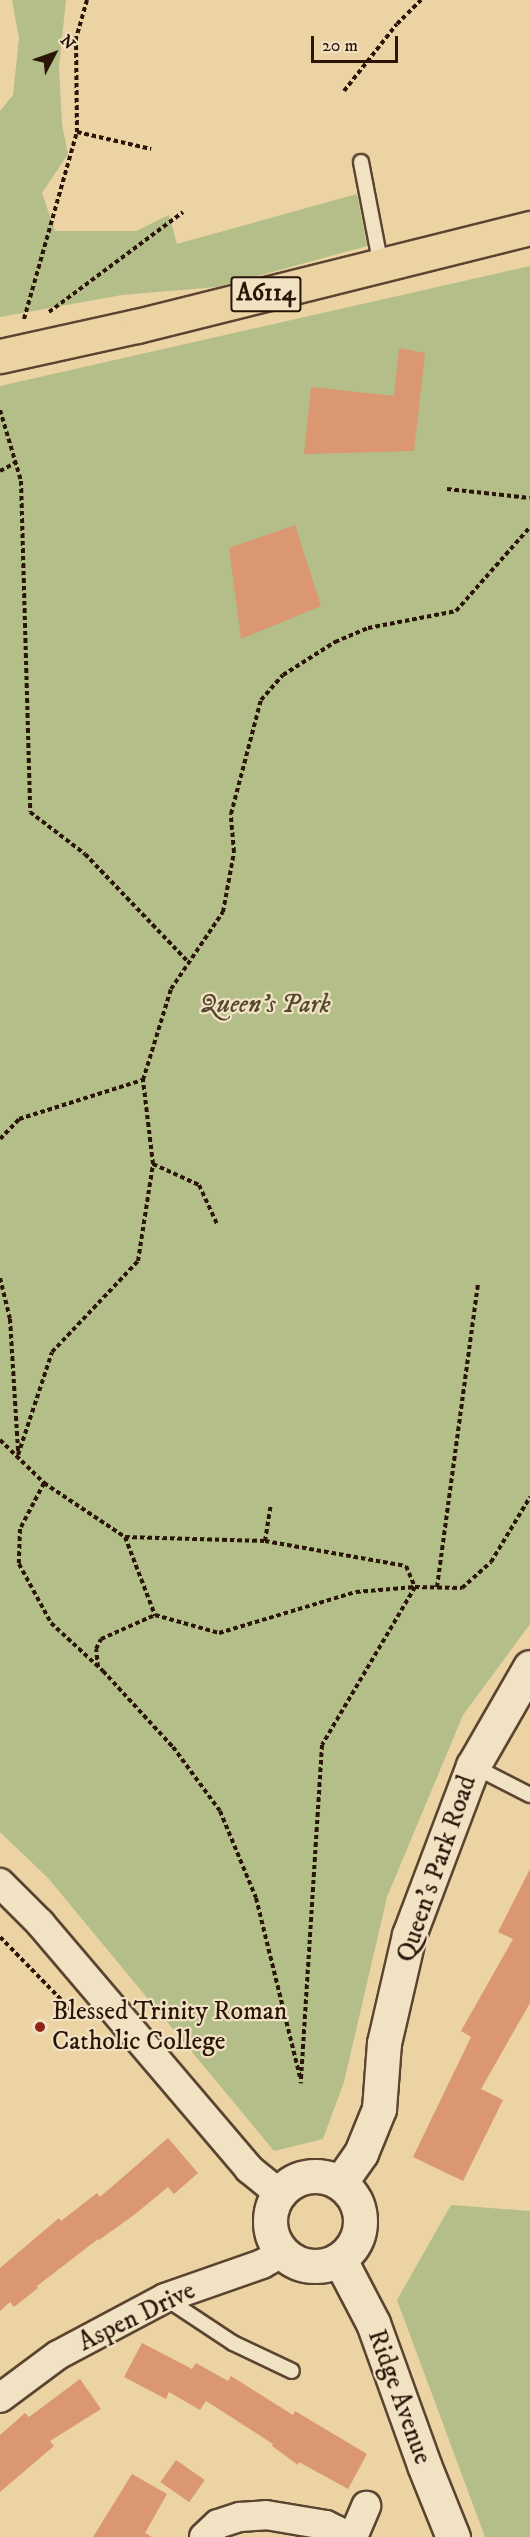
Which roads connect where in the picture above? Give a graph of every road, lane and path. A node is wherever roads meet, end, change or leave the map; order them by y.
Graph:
1 (87, 0) edge
2 (421, 0) edge
3 (344, 91) dead end
4 (77, 132) junction
5 (151, 149) dead end
6 (362, 162) dead end
7 (183, 212) dead end
8 (530, 228) edge
9 (381, 266) junction
10 (40, 319) dead end
11 (24, 322) dead end
12 (0, 356) edge
13 (0, 410) edge
14 (15, 463) junction
15 (0, 471) edge
16 (447, 489) dead end
17 (530, 498) edge
18 (530, 527) edge
19 (189, 963) junction
20 (143, 1080) junction
21 (0, 1139) edge
22 (153, 1164) junction
23 (217, 1224) dead end
24 (0, 1278) edge
25 (478, 1284) dead end
26 (0, 1440) edge
27 (44, 1484) junction
28 (530, 1497) edge
29 (271, 1505) dead end
30 (125, 1537) junction
31 (265, 1542) junction
32 (415, 1587) junction
33 (437, 1587) junction
34 (155, 1615) junction
35 (530, 1666) edge
36 (98, 1667) junction
37 (473, 1766) junction
38 (530, 1795) edge
39 (0, 1883) edge
40 (340, 2183) junction
41 (279, 2193) junction
42 (282, 2253) junction
43 (340, 2260) junction
44 (165, 2298) junction
45 (292, 2371) dead end
46 (0, 2398) edge
47 (366, 2506) dead end
48 (204, 2537) edge
49 (352, 2537) edge
50 (453, 2537) edge

1 - 4 path
2 - 3 path
4 - 5 path
4 - 11 path
6 - 9 lane
7 - 10 path
8 - 9 highway, A6114
9 - 12 highway, A6114
13 - 14 path
14 - 15 path
14 - 19 path
16 - 17 path
18 - 19 path
19 - 20 path
20 - 21 path
20 - 22 path
22 - 23 path
22 - 24 path
25 - 33 path
26 - 27 path
27 - 30 path
27 - 36 path
28 - 33 path
29 - 31 path
30 - 31 path
30 - 34 path
31 - 32 path
32 - 33 path
32 - 34 path
32 - 36 path
34 - 36 path
35 - 37 street, Queen's Park Road
37 - 38 lane
37 - 40 street, Queen's Park Road
39 - 41 street
40 - 41 street
40 - 43 street
41 - 42 street
42 - 43 street
42 - 44 street, Aspen Drive
43 - 50 street, Ridge Avenue
44 - 45 lane
44 - 46 street, Aspen Drive
47 - 49 street
48 - 49 street

